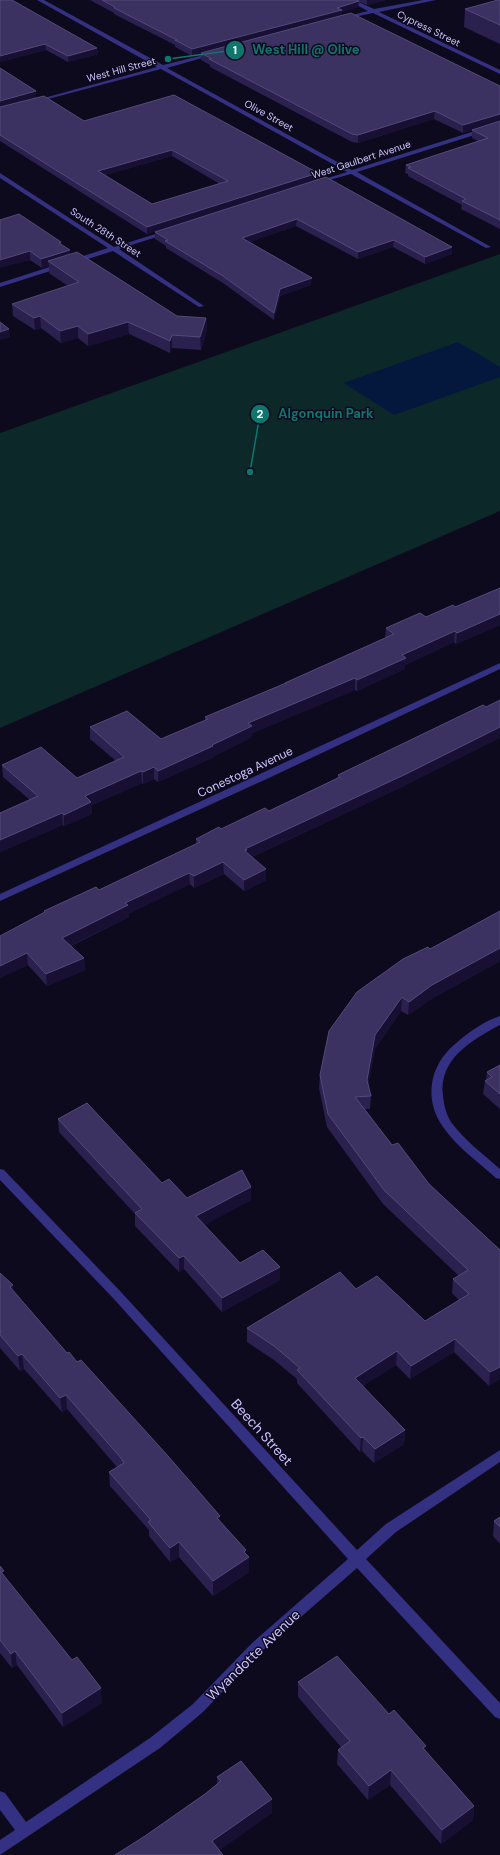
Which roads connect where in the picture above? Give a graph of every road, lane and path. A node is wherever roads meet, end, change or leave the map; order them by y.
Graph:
1 (40, 0) edge
2 (350, 0) edge
3 (433, 0) edge
4 (373, 11) junction
5 (334, 21) edge
6 (222, 51) edge
7 (162, 67) junction
8 (500, 72) edge
9 (30, 103) edge
10 (500, 125) edge
11 (353, 172) junction
12 (0, 175) edge
13 (308, 186) edge
14 (173, 230) edge
15 (488, 247) dead end
16 (114, 249) junction
17 (0, 285) edge
18 (201, 306) dead end
19 (500, 666) edge
20 (0, 898) edge
21 (500, 1020) edge
22 (0, 1173) edge
23 (500, 1175) edge
24 (500, 1455) edge
25 (357, 1559) junction
26 (500, 1713) edge
27 (0, 1798) edge
28 (24, 1831) junction
29 (0, 1848) edge

1 - 7 street, Olive Street
2 - 4 street, Cypress Street
3 - 4 street
4 - 5 street
4 - 8 street, Cypress Street
6 - 7 street, West Hill Street
7 - 9 street, West Hill Street
7 - 11 street, Olive Street
10 - 11 street, West Gaulbert Avenue
11 - 13 street, West Gaulbert Avenue
11 - 15 street, Olive Street
12 - 16 street, South 28th Street
14 - 16 street
16 - 17 street
16 - 18 street, South 28th Street
19 - 20 street, Conestoga Avenue
21 - 23 street
22 - 25 street, Beech Street
24 - 25 street, Wyandotte Avenue
25 - 26 street, Beech Street
25 - 28 street, Wyandotte Avenue
27 - 28 street
28 - 29 street, Wyandotte Avenue

